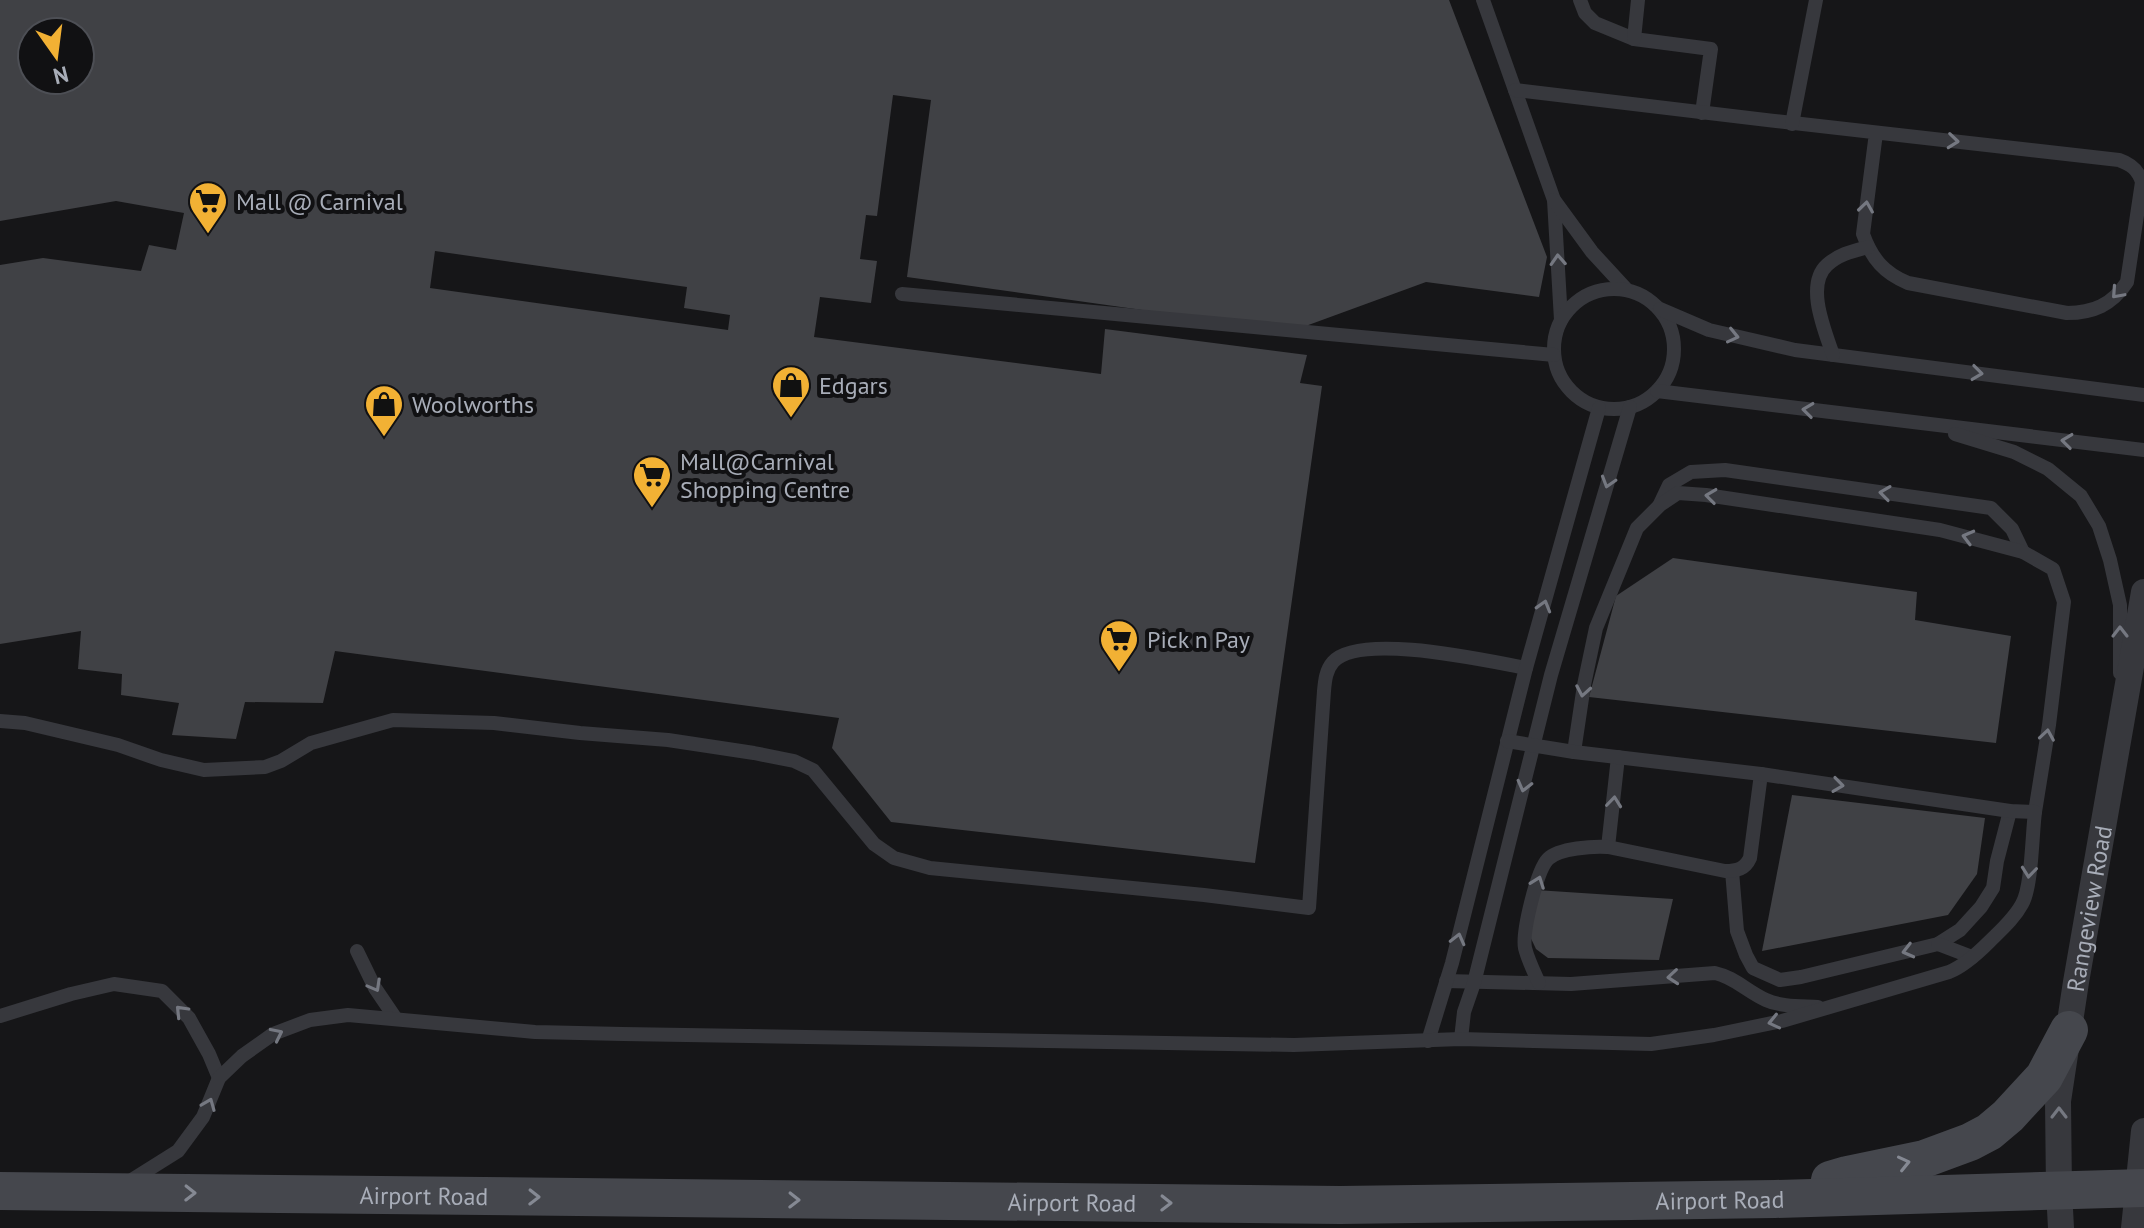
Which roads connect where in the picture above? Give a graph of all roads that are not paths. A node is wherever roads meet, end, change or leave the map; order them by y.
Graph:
1 (1483, 0) edge
2 (1580, 0) edge
3 (1638, 0) edge
4 (1816, 0) edge
5 (1634, 39) junction
6 (1515, 90) junction
7 (1702, 113) junction
8 (1792, 124) junction
9 (1876, 133) junction
10 (1554, 200) junction
11 (1868, 247) junction
12 (1627, 290) junction
13 (902, 294) dead end
14 (1660, 309) junction
15 (1561, 320) junction
16 (1554, 355) junction
17 (1833, 355) junction
18 (1657, 391) junction
19 (2144, 395) edge
20 (1630, 407) junction
21 (1599, 408) junction
22 (1920, 423) junction
23 (2144, 450) edge
24 (1660, 505) junction
25 (2023, 552) junction
26 (2144, 592) edge
27 (1526, 668) junction
28 (0, 721) edge
29 (2119, 738) junction
30 (1507, 741) junction
31 (1534, 745) junction
32 (1574, 752) junction
33 (1618, 757) junction
34 (1761, 774) junction
35 (2010, 811) junction
36 (2035, 812) junction
37 (1608, 847) junction
38 (1732, 871) junction
39 (1938, 944) junction
40 (357, 951) dead end
41 (1972, 957) junction
42 (1446, 981) junction
43 (1474, 983) junction
44 (1539, 983) junction
45 (1826, 1008) junction
46 (0, 1016) edge
47 (396, 1019) junction
48 (2069, 1030) junction
49 (1461, 1039) junction
50 (1428, 1041) junction
51 (219, 1078) junction
52 (2144, 1131) edge
53 (2141, 1188) edge
54 (0, 1191) edge
55 (2059, 1191) junction
56 (113, 1192) junction
57 (1775, 1199) junction
58 (2061, 1228) edge
59 (2134, 1228) edge

1 - 6 lane
2 - 5 lane
3 - 5 lane
4 - 8 lane
5 - 7 lane
6 - 7 lane
6 - 10 lane
7 - 8 lane
8 - 9 lane
11 -> 9 lane
9 -> 11 lane
10 - 12 lane
15 -> 10 lane
11 - 17 lane
12 - 14 lane
12 - 15 lane
13 - 16 lane
14 -> 17 lane
14 - 18 lane
15 - 16 lane
16 - 21 lane
17 -> 19 lane
18 - 20 lane
22 -> 18 lane
20 - 21 lane
20 -> 31 lane
27 -> 21 lane
23 -> 22 lane
29 -> 22 lane
25 -> 24 lane
25 -> 24 lane
24 -> 32 lane
36 -> 25 lane
26 - 29 street, Rangeview Road
27 - 28 lane
27 - 30 lane
29 - 48 street, Rangeview Road
30 - 31 lane
42 -> 30 lane
31 - 32 lane
31 -> 43 lane
32 - 33 lane
33 - 34 lane
37 -> 33 lane
34 -> 35 lane
34 - 38 lane
35 - 36 lane
35 - 39 lane
36 -> 41 lane
37 - 38 lane
44 -> 37 lane
39 -> 38 lane
39 - 41 lane
40 -> 47 lane
41 - 45 lane
42 - 43 lane
42 - 50 lane
43 - 44 lane
43 - 49 lane
45 -> 44 lane
45 -> 49 lane
51 -> 46 lane
47 - 50 lane
51 -> 47 lane
55 -> 48 street, Rangeview Road
57 -> 48 main road
49 - 50 lane
56 -> 51 lane
52 - 53 street
53 - 55 main road, Airport Road
53 - 59 street
54 - 56 main road, Airport Road
55 - 57 main road, Airport Road
55 - 58 street, Rangeview Road
56 -> 57 main road, Airport Road

